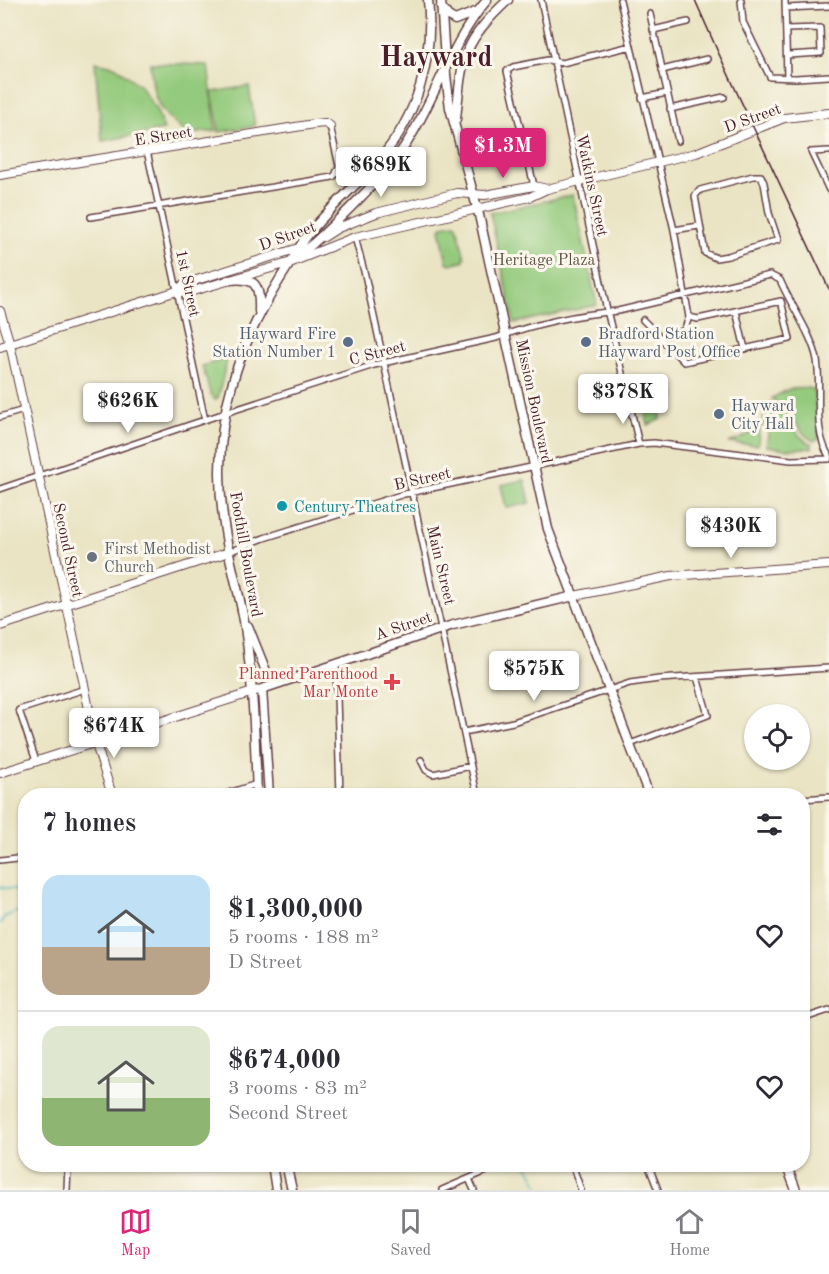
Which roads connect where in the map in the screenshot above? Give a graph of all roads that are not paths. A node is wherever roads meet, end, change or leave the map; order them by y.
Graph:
1 (428, 0) edge
2 (487, 0) edge
3 (508, 0) edge
4 (541, 0) edge
5 (620, 0) edge
6 (741, 0) edge
7 (785, 0) edge
8 (804, 0) edge
9 (441, 4) edge
10 (829, 6) edge
11 (805, 7) junction
12 (786, 9) junction
13 (478, 10) junction
14 (650, 14) dead end
15 (688, 22) dead end
16 (786, 29) junction
17 (653, 30) junction
18 (631, 46) junction
19 (788, 55) junction
20 (707, 59) dead end
21 (554, 60) junction
22 (445, 68) junction
23 (662, 70) junction
24 (829, 76) edge
25 (787, 78) junction
26 (667, 93) junction
27 (724, 97) dead end
28 (642, 98) junction
29 (670, 109) junction
30 (829, 113) edge
31 (330, 126) joint
32 (455, 128) junction
33 (678, 141) dead end
34 (147, 151) junction
35 (829, 151) edge
36 (658, 163) junction
37 (368, 171) junction
38 (338, 172) junction
39 (0, 175) edge
40 (579, 182) junction
41 (534, 186) junction
42 (547, 189) junction
43 (829, 190) edge
44 (473, 194) junction
45 (159, 207) junction
46 (477, 209) junction
47 (91, 217) dead end
48 (699, 226) junction
49 (674, 230) junction
50 (354, 237) junction
51 (320, 240) junction
52 (298, 248) junction
53 (292, 262) junction
54 (228, 280) junction
55 (177, 291) junction
56 (684, 294) junction
57 (0, 311) edge
58 (736, 311) junction
59 (607, 312) junction
60 (259, 314) junction
61 (689, 317) junction
62 (643, 320) dead end
63 (506, 335) junction
64 (662, 340) junction
65 (10, 344) junction
66 (0, 347) edge
67 (745, 349) junction
68 (384, 363) junction
69 (24, 410) junction
70 (225, 413) junction
71 (0, 417) edge
72 (205, 420) junction
73 (639, 444) junction
74 (829, 457) edge
75 (534, 466) junction
76 (39, 477) junction
77 (0, 489) edge
78 (412, 492) junction
79 (229, 552) junction
80 (829, 565) edge
81 (574, 596) junction
82 (67, 605) junction
83 (241, 609) junction
84 (0, 626) edge
85 (442, 628) junction
86 (336, 664) junction
87 (829, 668) edge
88 (697, 677) junction
89 (278, 683) junction
90 (85, 688) junction
91 (262, 688) junction
92 (609, 690) junction
93 (252, 692) junction
94 (464, 732) junction
95 (95, 741) junction
96 (630, 744) junction
97 (36, 760) junction
98 (421, 760) dead end
99 (471, 766) junction
100 (0, 772) edge
101 (257, 784) junction
102 (110, 788) edge
103 (244, 788) edge
104 (257, 788) edge
105 (269, 788) edge
106 (340, 788) edge
107 (476, 788) edge
108 (646, 788) edge
109 (829, 797) edge
110 (810, 798) edge
111 (18, 858) edge
112 (0, 860) edge
113 (829, 1010) edge
114 (810, 1016) edge
115 (68, 1172) edge
116 (273, 1172) edge
117 (288, 1172) edge
118 (485, 1172) edge
119 (575, 1172) edge
120 (651, 1172) edge
121 (789, 1172) edge
122 (469, 1179) junction
123 (68, 1190) edge
124 (276, 1190) edge
125 (292, 1190) edge
126 (442, 1190) edge
127 (474, 1190) edge
128 (581, 1190) edge
129 (658, 1190) edge
130 (796, 1190) edge

1 - 37 main road, Foothill Boulevard
2 - 13 main road, Foothill Boulevard
3 - 32 main road
4 - 21 street, Watkins Street
5 - 18 street
6 - 25 street
7 - 12 street
8 - 11 street
9 - 13 main road
9 - 22 main road, Mission Boulevard
10 - 11 street
11 - 12 street
12 - 16 street
13 - 22 main road, Foothill Boulevard
14 - 17 street
15 - 17 street
16 - 19 street
16 - 19 street
17 - 23 street
18 - 21 street
18 - 28 street
19 - 25 street
20 - 23 street
21 - 40 street, Watkins Street
21 - 41 street
22 - 32 main road, Mission Boulevard
22 - 51 main road, Foothill Boulevard
23 - 26 street
24 - 25 street
26 - 28 street
26 - 29 street
27 - 29 street
28 - 36 street
29 - 33 street
30 - 36 main road, D Street
31 - 34 main road, E Street
31 - 38 street
32 - 44 main road, Mission Boulevard
34 - 39 main road, E Street
34 - 45 street, 1st Street
35 - 43 street
36 - 40 main road, D Street
36 - 49 street
37 - 38 main road
37 - 52 main road, Foothill Boulevard
38 - 45 street
40 - 42 main road, D Street
40 - 59 street, Watkins Street
41 - 42 main road, D Street
41 - 44 main road, D Street
42 - 46 main road, D Street
44 - 46 main road, Mission Boulevard
44 - 51 main road, D Street
45 - 47 street
45 - 55 street, 1st Street
46 - 50 main road, D Street
46 - 63 main road, Mission Boulevard
48 - 48 street
48 - 49 street
49 - 56 street
50 - 53 main road, D Street
50 - 68 street, Main Street
51 - 52 main road, D Street
51 - 53 main road, Foothill Boulevard
52 - 53 main road, Foothill Boulevard
52 - 55 main road, D Street
53 - 54 main road, D Street
53 - 60 main road, Foothill Boulevard
54 - 55 main road, D Street
54 - 60 main road
55 - 65 main road, D Street
55 - 72 street, 1st Street
56 - 59 street, C Street
56 - 61 street
56 - 74 street, C Street
57 - 65 main road, Second Street
58 - 61 street
58 - 67 street
58 - 67 street
59 - 63 street, C Street
59 - 73 street, Watkins Street
60 - 70 main road, Foothill Boulevard
61 - 64 street
62 - 64 street
63 - 68 street, C Street
63 - 75 main road, Mission Boulevard
64 - 67 street
65 - 66 main road, D Street
65 - 69 main road, Second Street
68 - 70 street, C Street
68 - 78 street, Main Street
69 - 71 street
69 - 76 main road, Second Street
70 - 72 street, C Street
70 - 79 main road, Foothill Boulevard
72 - 76 street, C Street
73 - 74 street, B Street
73 - 75 street, B Street
75 - 78 street, B Street
75 - 81 main road, Mission Boulevard
76 - 77 street, C Street
76 - 82 main road, Second Street
78 - 79 street, B Street
78 - 85 street, Main Street
79 - 82 main road, B Street
79 - 83 main road, Foothill Boulevard
80 - 81 main road, A Street
81 - 85 main road, A Street
81 - 92 main road, Mission Boulevard
82 - 84 main road, B Street
82 - 90 main road, Second Street
83 - 89 main road
83 - 93 main road, Foothill Boulevard
85 - 86 main road, A Street
85 - 94 street, Main Street
86 - 89 main road, A Street
86 - 106 street
87 - 88 street
88 - 92 street
88 - 96 street
89 - 91 main road, A Street
90 - 95 main road, Second Street
90 - 97 street
91 - 93 main road, A Street
91 - 105 main road
92 - 94 street
92 - 96 main road, Mission Boulevard
93 - 95 main road, A Street
93 - 101 main road, Foothill Boulevard
94 - 99 street, Main Street
95 - 97 main road, A Street
95 - 102 main road, Second Street
96 - 108 main road, Mission Boulevard
97 - 100 main road, A Street
98 - 99 street
99 - 107 street, Main Street
101 - 103 street
101 - 104 main road, Foothill Boulevard
109 - 110 street
111 - 112 street
113 - 114 street
115 - 123 street
116 - 124 main road
117 - 125 main road
118 - 122 street
119 - 128 street
120 - 129 street
121 - 130 main road
122 - 126 street
122 - 127 street

